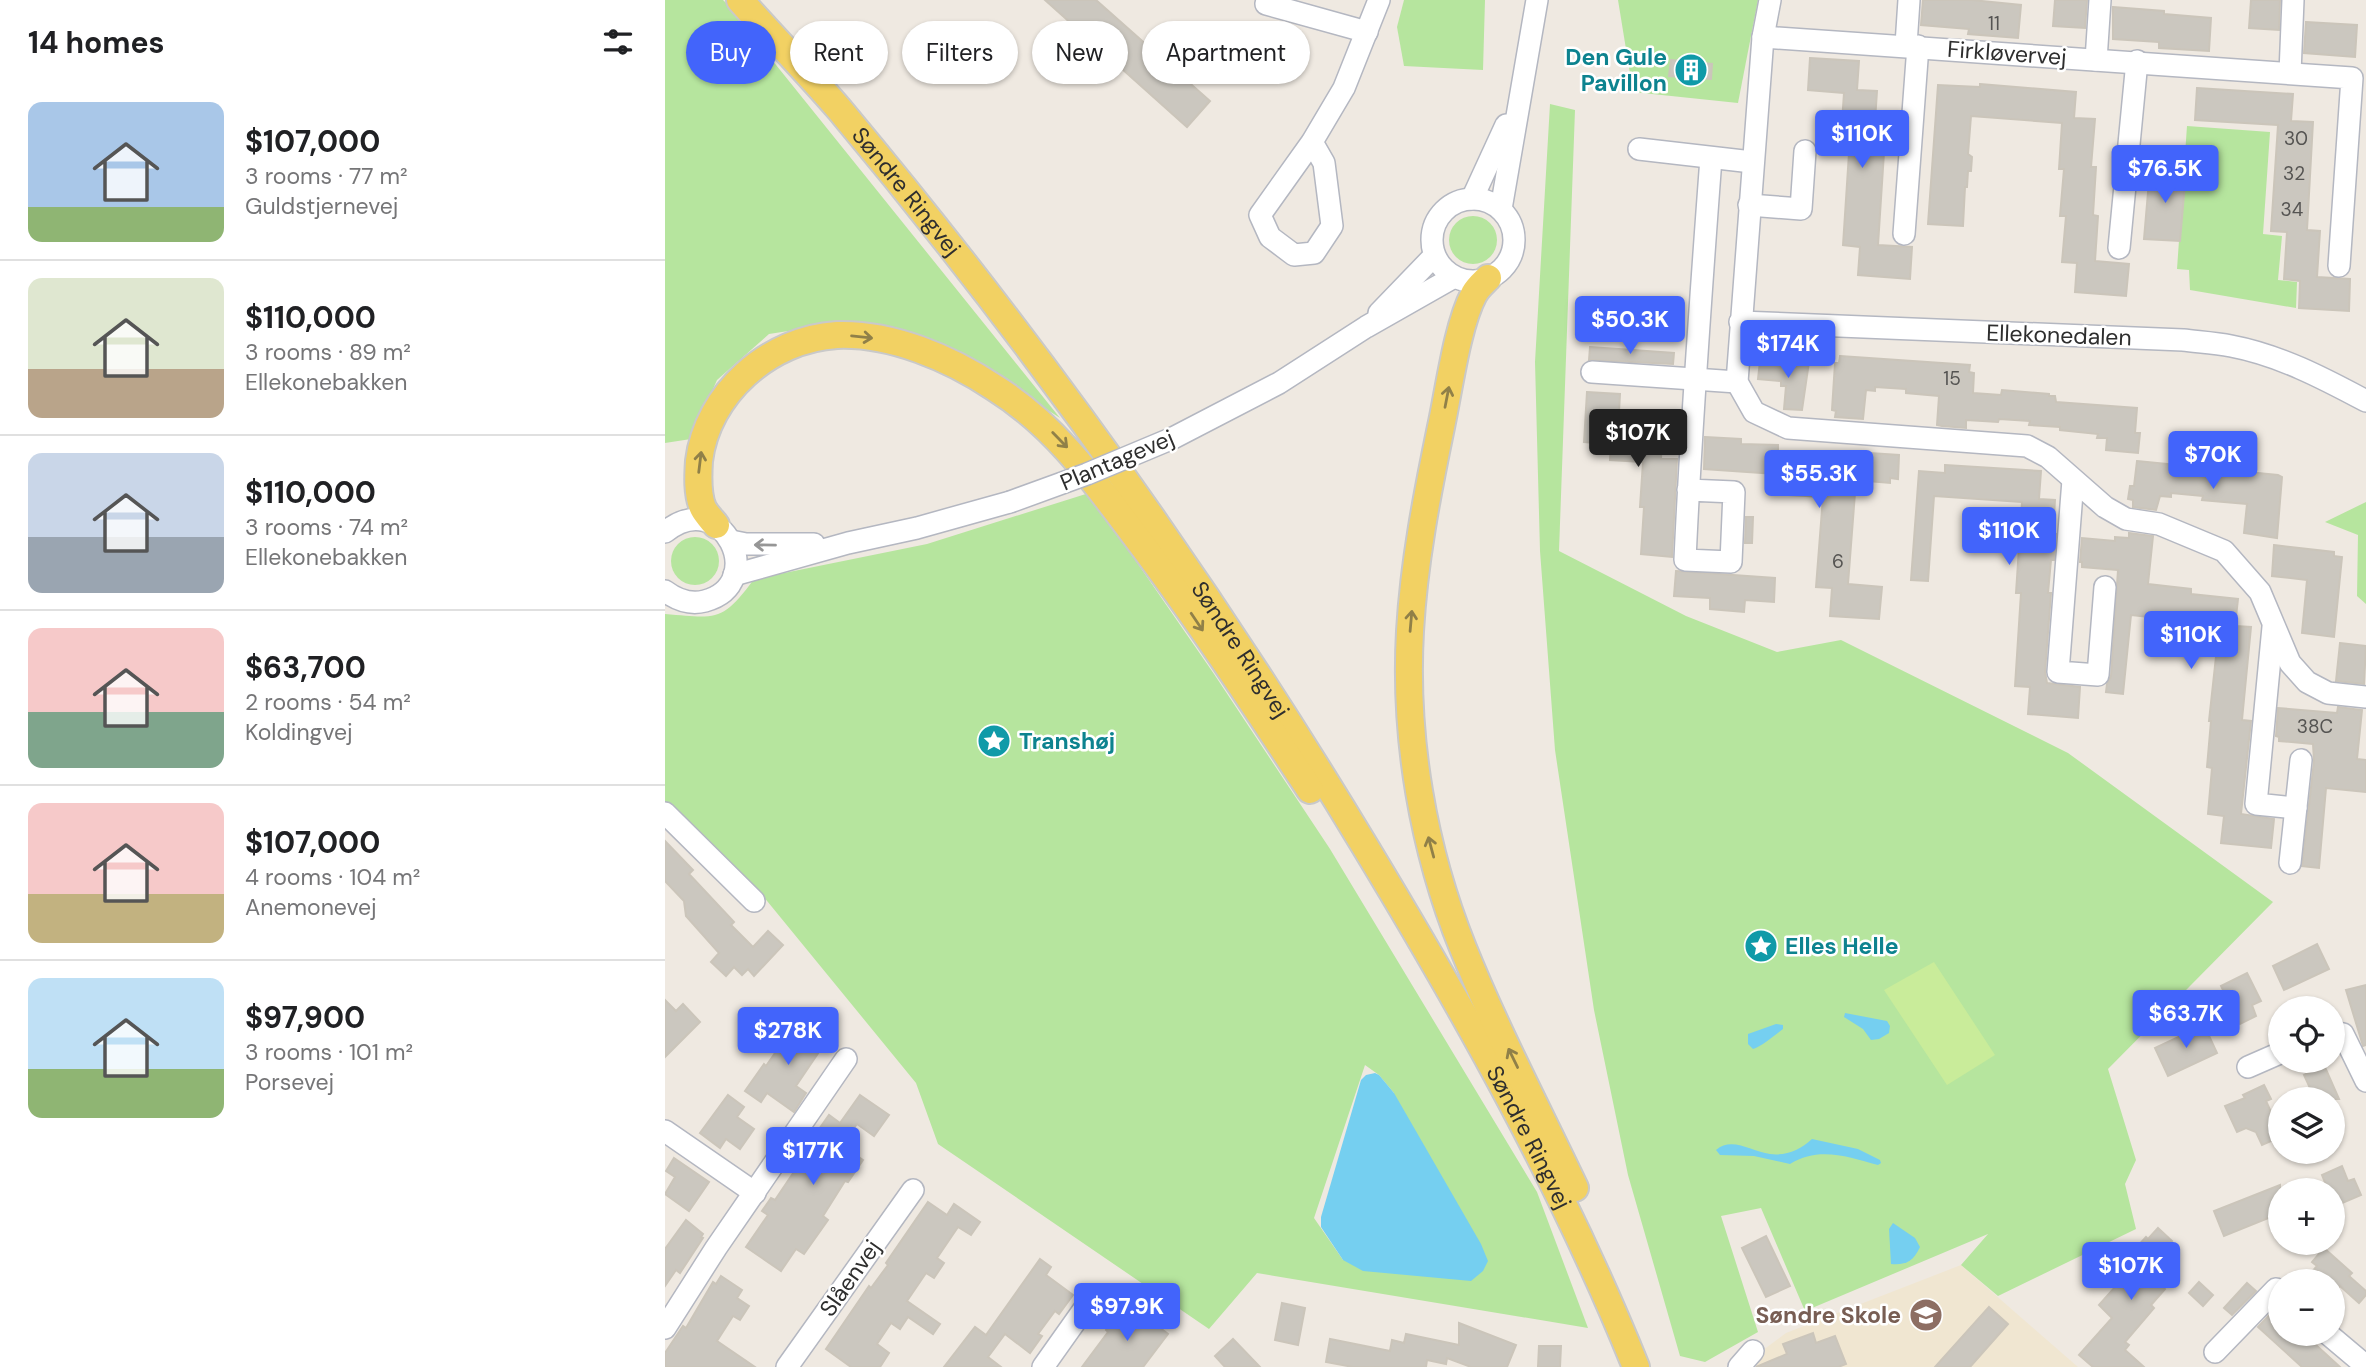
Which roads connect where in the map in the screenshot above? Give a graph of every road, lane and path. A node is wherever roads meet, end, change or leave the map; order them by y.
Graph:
1 (740, 0) edge
2 (1266, 0) edge
3 (1379, 0) edge
4 (1526, 0) edge
5 (1537, 0) edge
6 (1770, 0) edge
7 (1909, 0) edge
8 (2100, 0) edge
9 (2293, 0) edge
10 (1532, 25) junction
11 (1367, 32) junction
12 (1763, 37) junction
13 (1912, 46) junction
14 (2096, 60) junction
15 (2137, 61) junction
16 (2290, 74) junction
17 (2359, 77) edge
18 (1519, 94) junction
19 (1312, 142) junction
20 (1639, 149) dead end
21 (1805, 150) dead end
22 (1711, 158) junction
23 (1752, 162) junction
24 (1472, 199) junction
25 (1749, 205) junction
26 (1501, 209) junction
27 (1904, 234) dead end
28 (2119, 248) dead end
29 (1434, 256) junction
30 (2339, 266) dead end
31 (1454, 276) junction
32 (1488, 278) junction
33 (1740, 322) junction
34 (1366, 327) junction
35 (1592, 372) dead end
36 (1695, 378) junction
37 (1737, 382) junction
38 (2366, 401) edge
39 (2073, 480) junction
40 (1688, 490) dead end
41 (665, 532) edge
42 (723, 533) junction
43 (848, 543) junction
44 (734, 575) junction
45 (2105, 587) dead end
46 (665, 591) edge
47 (2273, 622) junction
48 (2366, 697) edge
49 (2301, 760) dead end
50 (2296, 808) junction
51 (665, 813) edge
52 (2290, 863) dead end
53 (754, 901) dead end
54 (2345, 1038) edge
55 (2268, 1058) edge
56 (846, 1059) dead end
57 (2248, 1067) dead end
58 (2366, 1082) edge
59 (665, 1131) edge
60 (1530, 1138) junction
61 (913, 1189) dead end
62 (755, 1193) junction
63 (1094, 1295) dead end
64 (2268, 1297) edge
65 (665, 1328) edge
66 (2342, 1346) edge
67 (2215, 1352) dead end
68 (2366, 1366) edge
69 (787, 1367) edge
70 (1043, 1367) edge
71 (1636, 1367) edge
72 (1649, 1367) edge

1 - 60 main road, Søndre Ringvej
2 - 11 street
3 - 11 street
4 - 10 street
5 - 10 street
6 - 12 street
7 - 13 street, Firkløvervej
8 - 14 street, Firkløvervej
9 - 16 street
10 - 18 street
11 - 19 street
12 - 13 street, Firkløvervej
12 - 23 street
13 - 14 street, Firkløvervej
13 - 27 street, Firkløvervej
14 - 15 street, Firkløvervej
15 - 16 street, Firkløvervej
15 - 28 street
16 - 17 street, Firkløvervej
17 - 30 street, Firkløvervej
18 - 24 street
18 - 26 street
19 - 19 street
20 - 22 street
21 - 25 street
22 - 23 street
22 - 36 street
23 - 25 street
24 - 26 street
24 - 29 street
25 - 33 street
26 - 32 street
29 - 31 street
29 - 34 street, Plantagevej
31 - 32 street
31 - 34 street, Plantagevej
72 -> 32 main road
33 - 37 street
33 - 38 street, Ellekonedalen
34 - 43 street, Plantagevej, bridge
35 - 36 street
36 - 37 street
36 - 40 street
37 - 39 street
39 - 45 street
39 - 47 street
41 - 42 street, Plantagevej
43 -> 42 street, Plantagevej
42 - 44 street
42 -> 60 main road
43 - 44 street, Plantagevej
44 - 46 street
47 - 48 street
47 - 50 street
49 - 50 street
50 - 52 street
51 - 53 street
54 - 58 street
55 - 57 street
56 - 62 street
59 - 62 street
60 - 71 main road, Søndre Ringvej
61 - 69 street, Slåenvej
62 - 65 street
63 - 70 street
64 - 67 street
66 - 68 street

